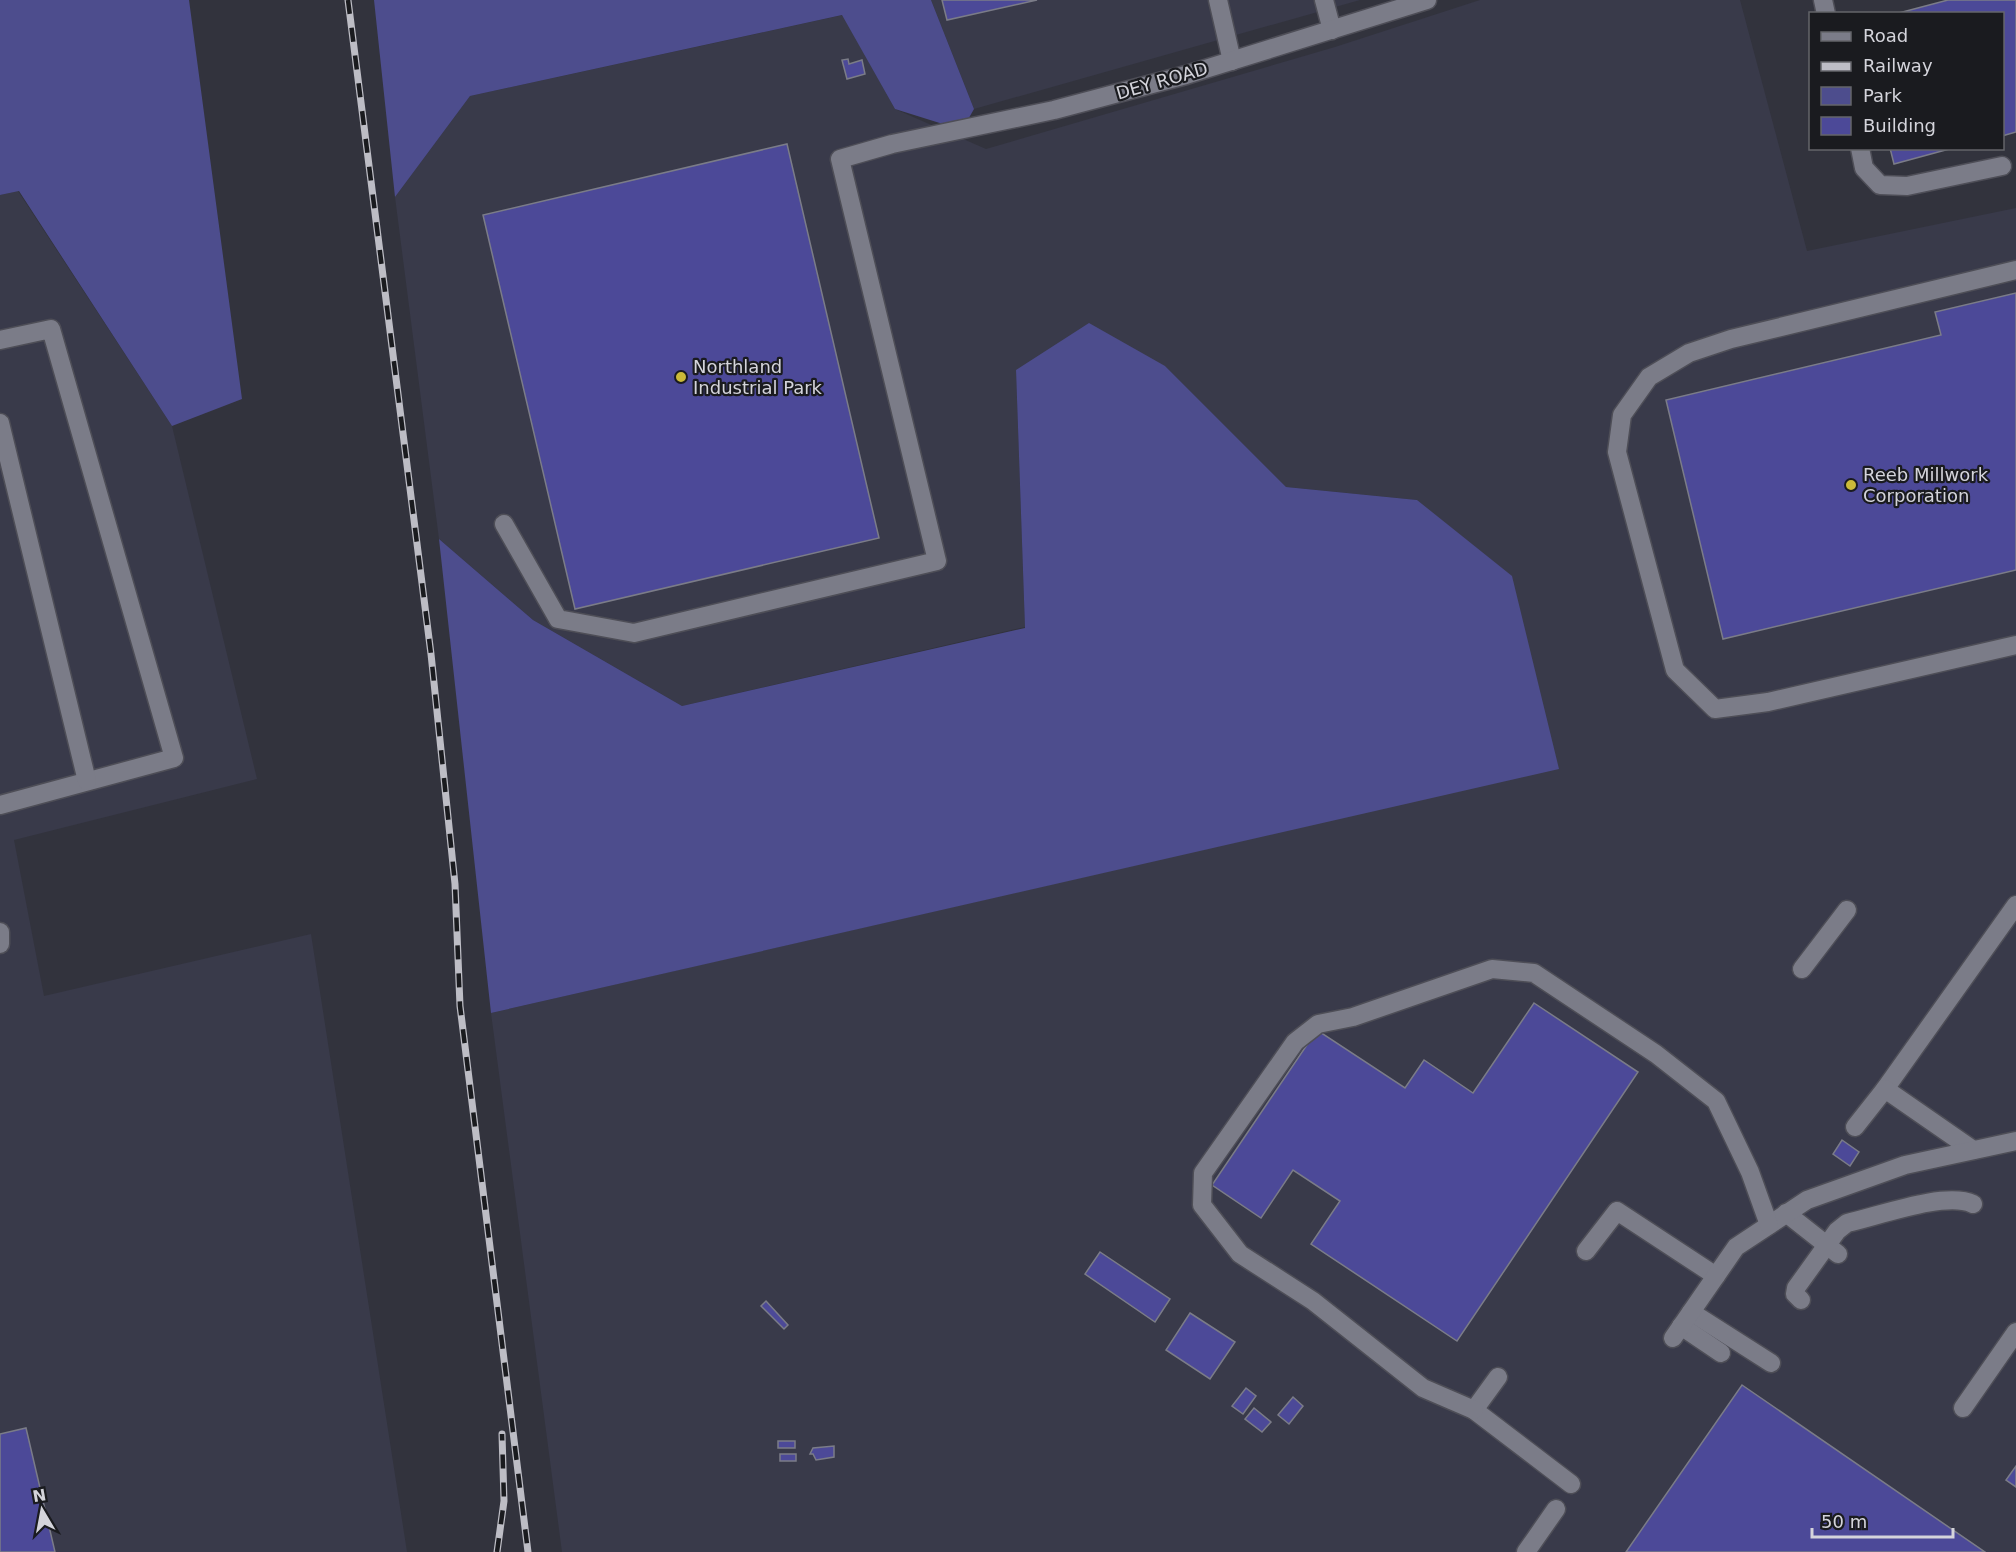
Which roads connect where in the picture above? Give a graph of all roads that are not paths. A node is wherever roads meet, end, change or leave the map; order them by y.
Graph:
1 (1218, 0) edge
2 (1324, 0) edge
3 (1427, 0) edge
4 (1332, 30) junction
5 (1232, 61) junction
6 (1860, 150) edge
7 (2002, 166) dead end
8 (2016, 270) edge
9 (0, 340) edge
10 (0, 423) edge
11 (504, 524) dead end
12 (2016, 645) edge
13 (87, 781) junction
14 (0, 805) edge
15 (2016, 904) edge
16 (1847, 910) dead end
17 (0, 932) edge
18 (0, 944) edge
19 (1802, 969) dead end
20 (1885, 1089) junction
21 (1855, 1127) dead end
22 (2016, 1141) edge
23 (1973, 1150) junction
24 (1973, 1204) dead end
25 (1786, 1214) junction
26 (1769, 1225) junction
27 (1832, 1250) junction
28 (1586, 1251) dead end
29 (1716, 1276) junction
30 (1801, 1300) dead end
31 (1682, 1325) junction
32 (2016, 1332) edge
33 (1721, 1353) dead end
34 (1771, 1363) dead end
35 (1498, 1377) dead end
36 (1963, 1408) dead end
37 (1474, 1410) junction
38 (1571, 1485) dead end
39 (1556, 1509) dead end
40 (1526, 1552) edge

1 - 5 street
2 - 4 street
3 - 4 street, DEY ROAD
4 - 5 street, DEY ROAD
5 - 11 street, DEY ROAD
6 - 7 street
8 - 12 street
9 - 13 street
10 - 13 street
13 - 14 street
15 - 20 street
16 - 19 street
17 - 18 street
20 - 21 street
20 - 23 street
22 - 23 street
23 - 25 street
24 - 27 street
25 - 26 street
25 - 27 street
26 - 29 street
26 - 37 street
27 - 30 street
28 - 29 street
29 - 31 street
31 - 33 street
31 - 34 street
32 - 36 street
35 - 37 street
37 - 38 street
39 - 40 street

